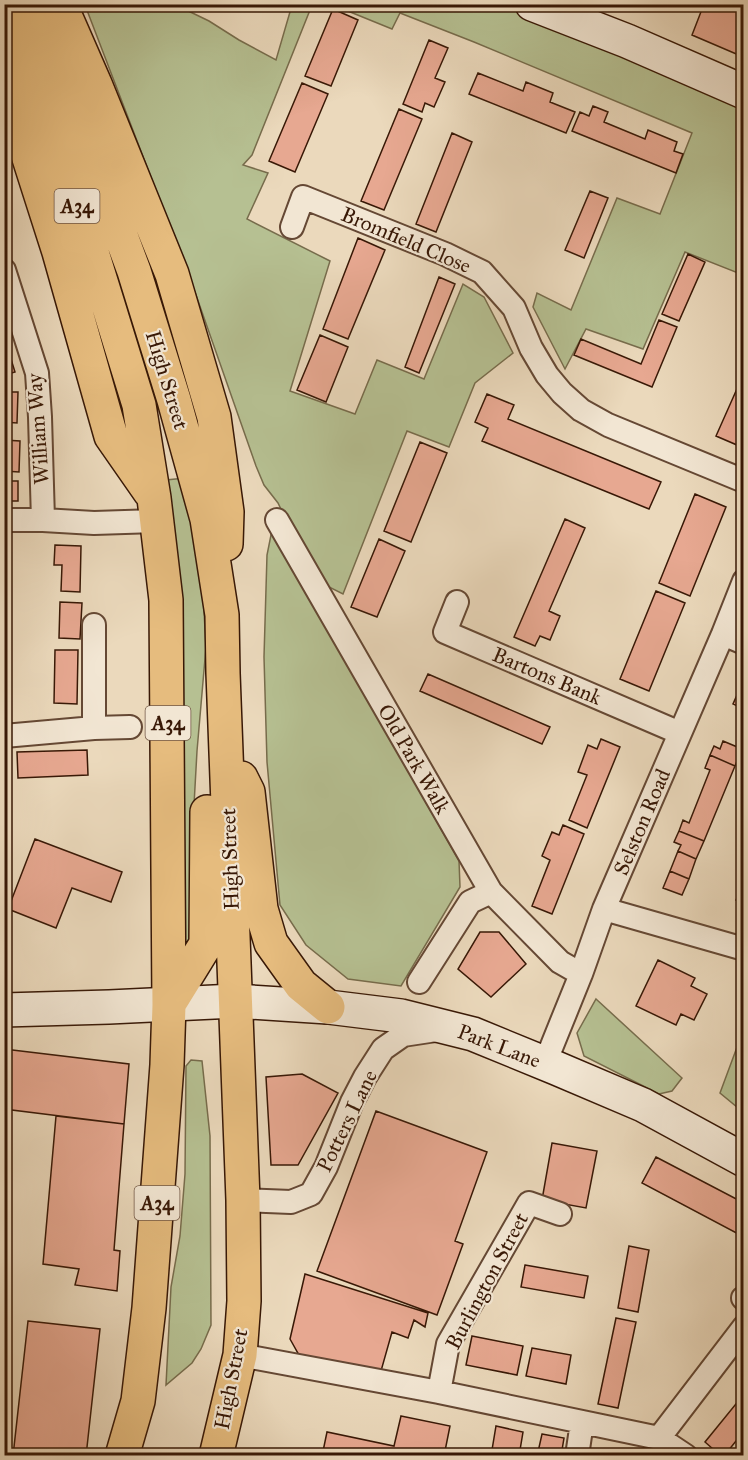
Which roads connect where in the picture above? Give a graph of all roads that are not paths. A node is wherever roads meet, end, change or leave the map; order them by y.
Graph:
1 (35, 4) edge
2 (60, 4) edge
3 (532, 4) edge
4 (4, 11) edge
5 (4, 80) edge
6 (744, 92) edge
7 (292, 227) dead end
8 (4, 270) edge
9 (9, 301) edge
10 (744, 481) edge
11 (155, 510) junction
12 (4, 520) edge
13 (43, 520) junction
14 (277, 520) dead end
15 (744, 581) edge
16 (457, 602) dead end
17 (222, 615) junction
18 (94, 625) dead end
19 (723, 634) junction
20 (744, 643) edge
21 (223, 673) junction
22 (130, 727) dead end
23 (94, 728) junction
24 (680, 733) junction
25 (4, 736) edge
26 (226, 750) junction
27 (491, 892) junction
28 (604, 909) junction
29 (744, 949) edge
30 (581, 974) junction
31 (418, 982) dead end
32 (235, 1001) junction
33 (169, 1005) junction
34 (328, 1008) junction
35 (4, 1010) edge
36 (449, 1028) junction
37 (545, 1064) junction
38 (744, 1160) edge
39 (243, 1200) junction
40 (560, 1214) dead end
41 (744, 1327) edge
42 (240, 1355) junction
43 (439, 1392) junction
44 (582, 1422) junction
45 (659, 1438) junction
46 (122, 1455) edge
47 (216, 1455) edge
48 (577, 1455) edge
49 (686, 1455) edge

1 - 17 highway, High Street / A34
2 - 17 highway
3 - 6 main road
4 - 11 highway, A34
5 - 11 highway
7 - 10 street, Bromfield Close
8 - 9 street, William Way
9 - 13 street, William Way
11 - 13 street
11 - 33 highway, A34
12 - 13 street
14 - 27 street, Old Park Walk
15 - 19 street, Selston Road
16 - 24 street, Bartons Bank
17 - 21 highway, High Street / A34
18 - 23 street
19 - 20 street
19 - 24 street, Selston Road
21 - 26 highway, High Street / A34
21 - 33 highway, A34
22 - 23 street
23 - 25 street
24 - 28 street, Selston Road
26 - 32 highway, High Street / A34
26 - 34 highway, A34
27 - 30 street, Old Park Walk
27 - 31 street
28 - 29 street
28 - 30 street, Selston Road
30 - 37 street, Selston Road
32 - 33 main road, Park Lane
32 - 34 main road, Park Lane
32 - 39 highway, High Street / A34
33 - 35 main road, Park Lane
33 - 46 highway, A34
34 - 36 main road, Park Lane
36 - 37 main road, Park Lane
36 - 39 street, Potters Lane
37 - 38 main road, Park Lane
39 - 42 highway, High Street / A34
40 - 43 street, Burlington Street
41 - 45 street
42 - 43 street
42 - 47 highway, High Street / A34
43 - 44 street
44 - 45 street
44 - 48 street
45 - 49 street

